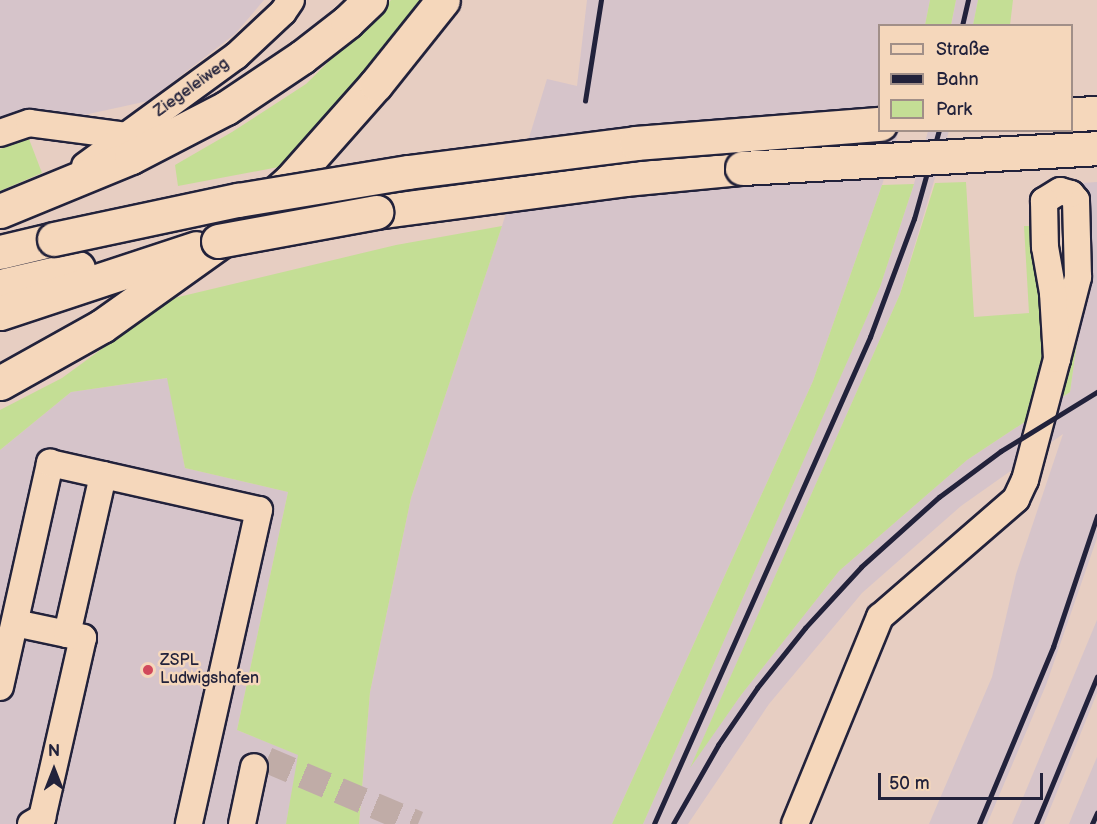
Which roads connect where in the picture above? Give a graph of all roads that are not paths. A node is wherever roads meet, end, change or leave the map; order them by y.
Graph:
1 (291, 0) edge
2 (443, 0) edge
3 (359, 11) edge
4 (1097, 113) edge
5 (1073, 114) edge
6 (878, 124) edge
7 (0, 133) edge
8 (126, 136) junction
9 (1097, 148) edge
10 (85, 166) dead end
11 (10, 207) edge
12 (0, 252) edge
13 (0, 286) edge
14 (40, 289) junction
15 (0, 314) edge
16 (1057, 359) junction
17 (0, 383) edge
18 (103, 475) junction
19 (15, 623) junction
20 (67, 634) junction
21 (0, 687) edge
22 (254, 767) dead end
23 (31, 824) edge
24 (189, 824) edge
25 (242, 824) edge
26 (795, 824) edge

1 - 8 street, Ziegeleiweg
2 - 17 highway
3 - 11 highway
4 - 5 highway
6 - 12 highway, bridge
7 - 8 street
8 - 10 street, Ziegeleiweg
9 - 14 highway, bridge
13 - 14 highway
14 - 15 highway
16 - 16 street
16 - 26 street
18 - 19 street
18 - 20 street
18 - 24 street
19 - 20 street
19 - 21 street
20 - 23 street
22 - 25 street

